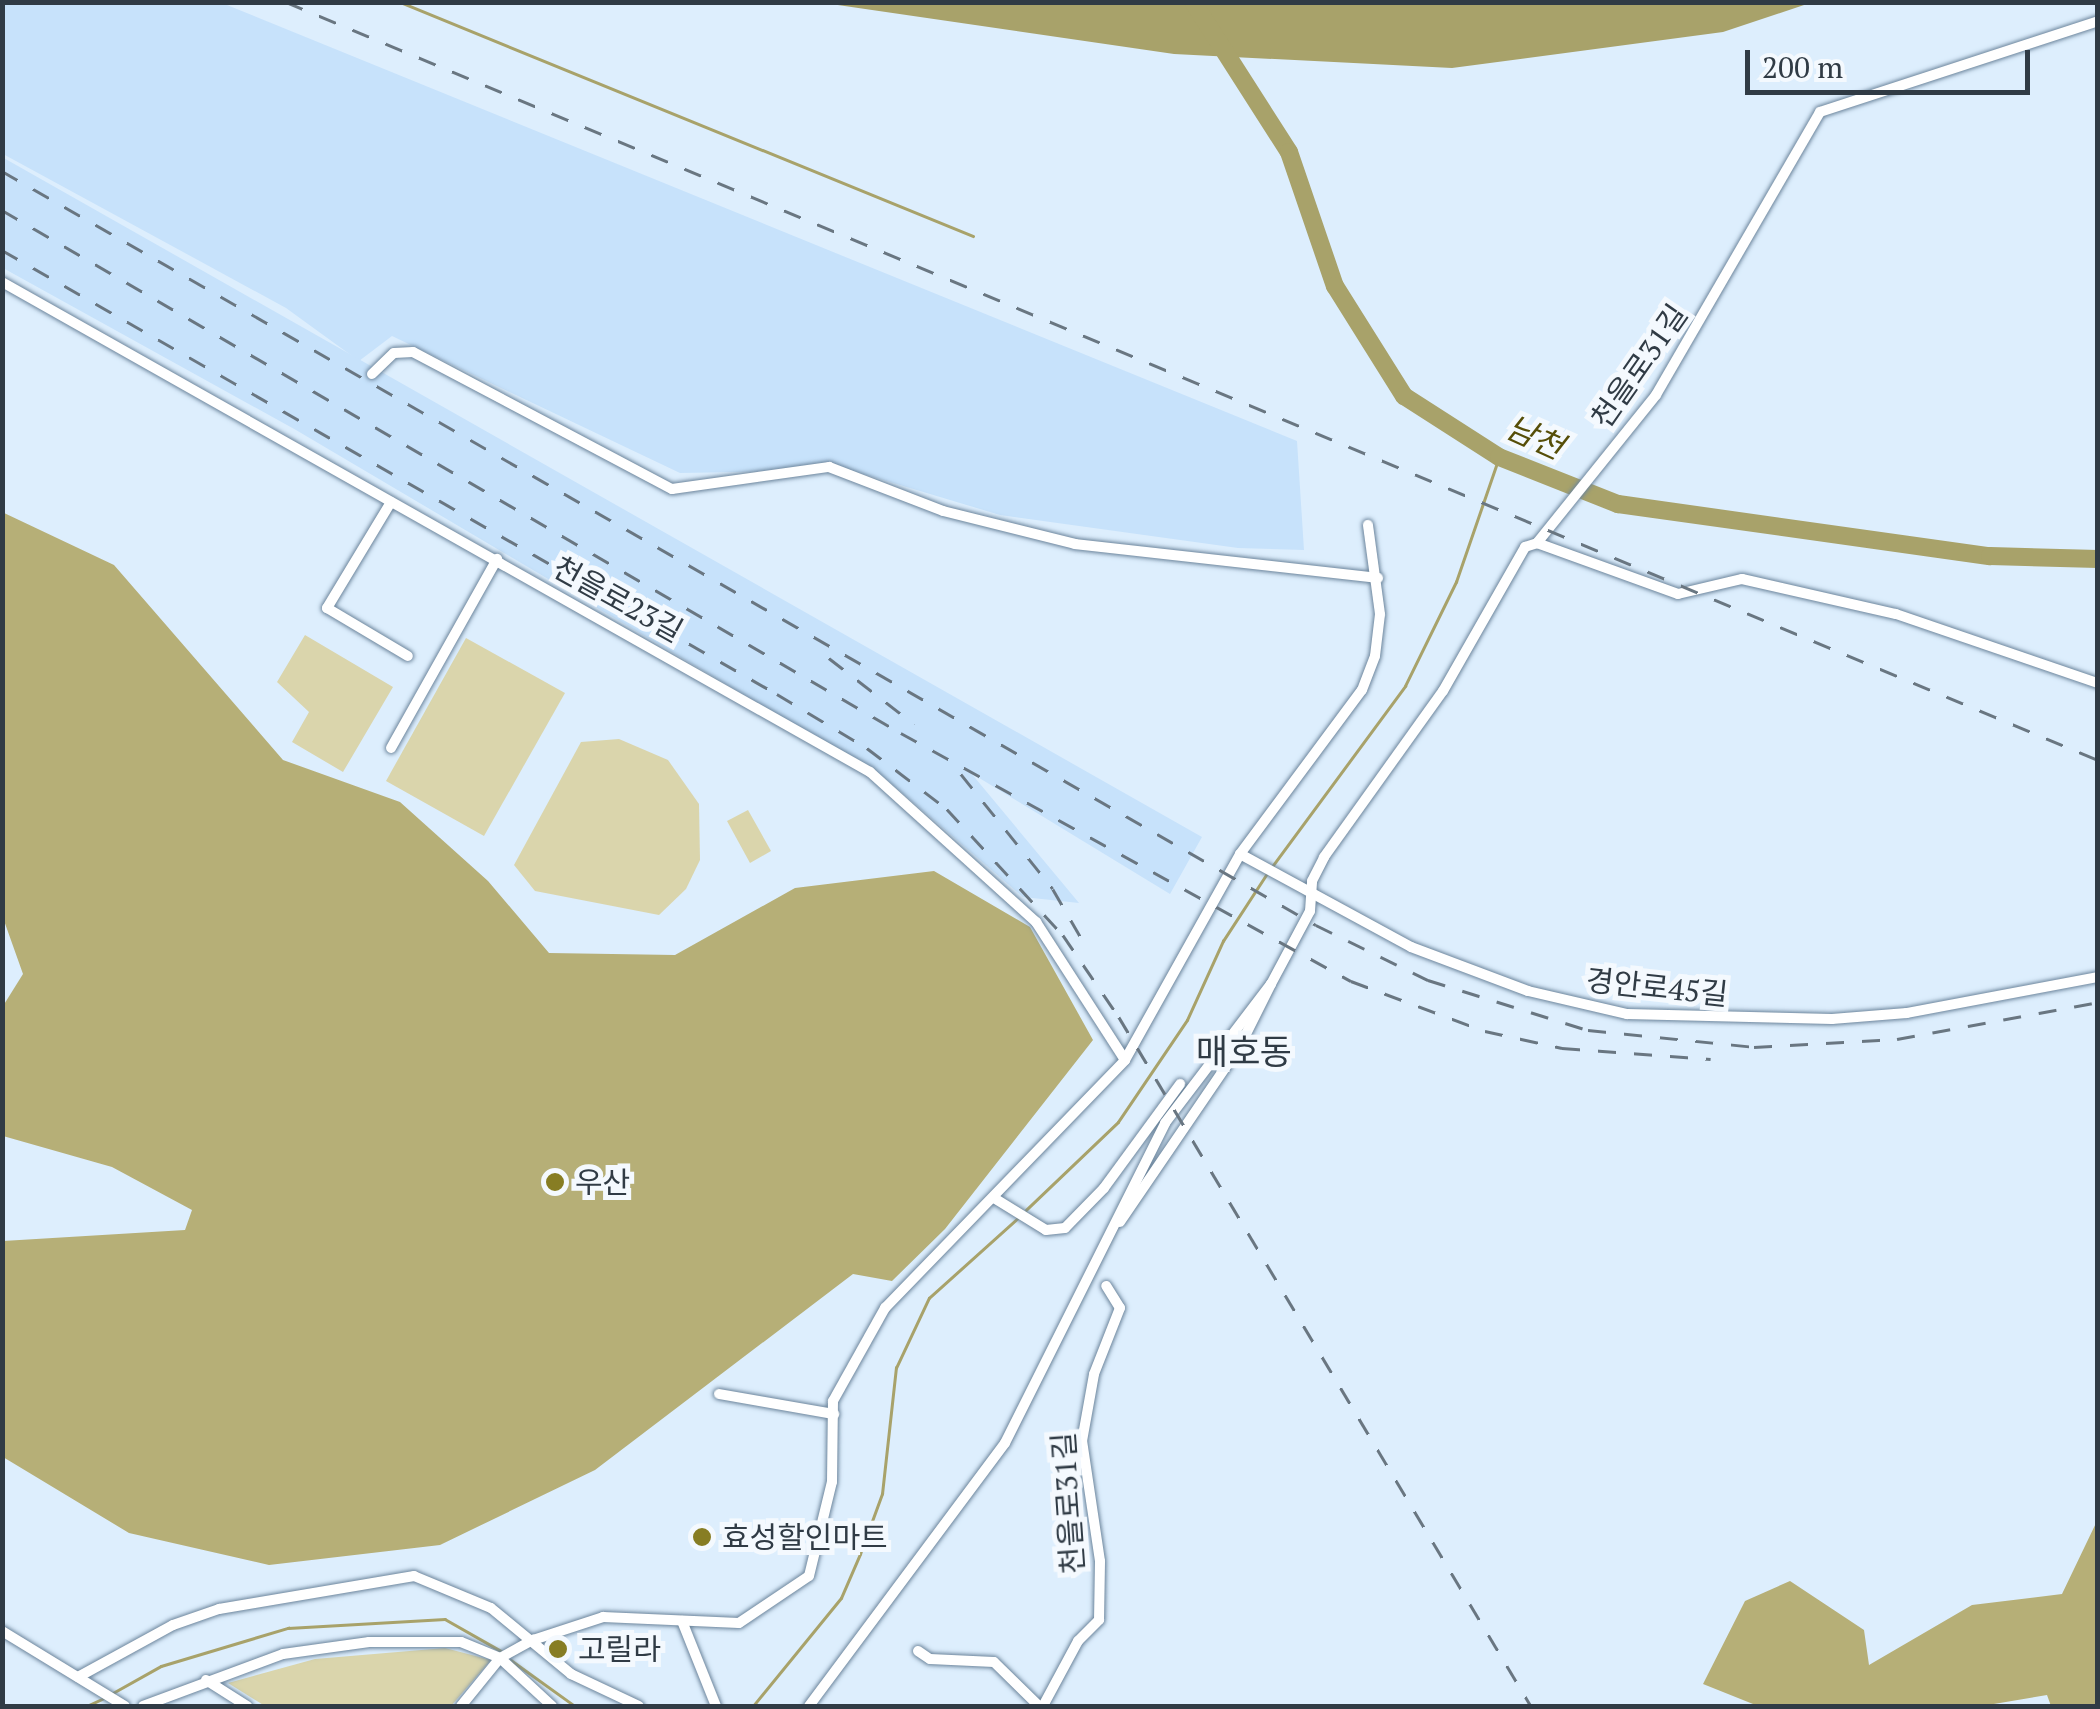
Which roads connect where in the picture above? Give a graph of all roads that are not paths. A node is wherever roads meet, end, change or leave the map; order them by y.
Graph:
1 (2098, 21) edge
2 (2, 282) edge
3 (372, 374) dead end
4 (391, 502) junction
5 (1368, 525) dead end
6 (1537, 543) junction
7 (497, 560) junction
8 (1378, 578) junction
9 (408, 656) dead end
10 (2098, 683) edge
11 (391, 748) dead end
12 (1246, 856) junction
13 (1312, 897) junction
14 (2098, 976) edge
15 (1271, 984) junction
16 (1125, 1060) junction
17 (1180, 1084) dead end
18 (999, 1202) junction
19 (1120, 1222) junction
20 (1106, 1286) dead end
21 (719, 1394) dead end
22 (834, 1414) junction
23 (682, 1622) junction
24 (2, 1631) edge
25 (528, 1642) junction
26 (918, 1651) dead end
27 (500, 1658) junction
28 (82, 1680) junction
29 (206, 1680) junction
30 (125, 1706) edge
31 (143, 1706) edge
32 (247, 1706) edge
33 (460, 1706) edge
34 (552, 1706) edge
35 (639, 1706) edge
36 (712, 1706) edge
37 (809, 1706) edge
38 (1041, 1706) edge

1 - 6 street, 천을로31길
2 - 4 street, 천을로23길
3 - 8 street
4 - 7 street, 천을로23길
4 - 9 street
5 - 8 street
6 - 10 street
6 - 13 street, 천을로31길
7 - 11 street
7 - 16 street, 천을로23길
8 - 12 street
12 - 13 street, 경안로45길
12 - 16 street
13 - 14 street, 경안로45길
13 - 15 street, 천을로31길
15 - 19 street
15 - 19 street
16 - 18 street
17 - 18 street
18 - 22 street
19 - 37 street
20 - 38 street, 천을로31길
21 - 22 street
22 - 23 street
23 - 25 street
23 - 36 street
24 - 28 street
25 - 27 street
25 - 28 street
25 - 35 street
26 - 38 street, 천을로31길
27 - 29 street
27 - 33 street
27 - 34 street
28 - 30 street
29 - 31 street
29 - 32 street

